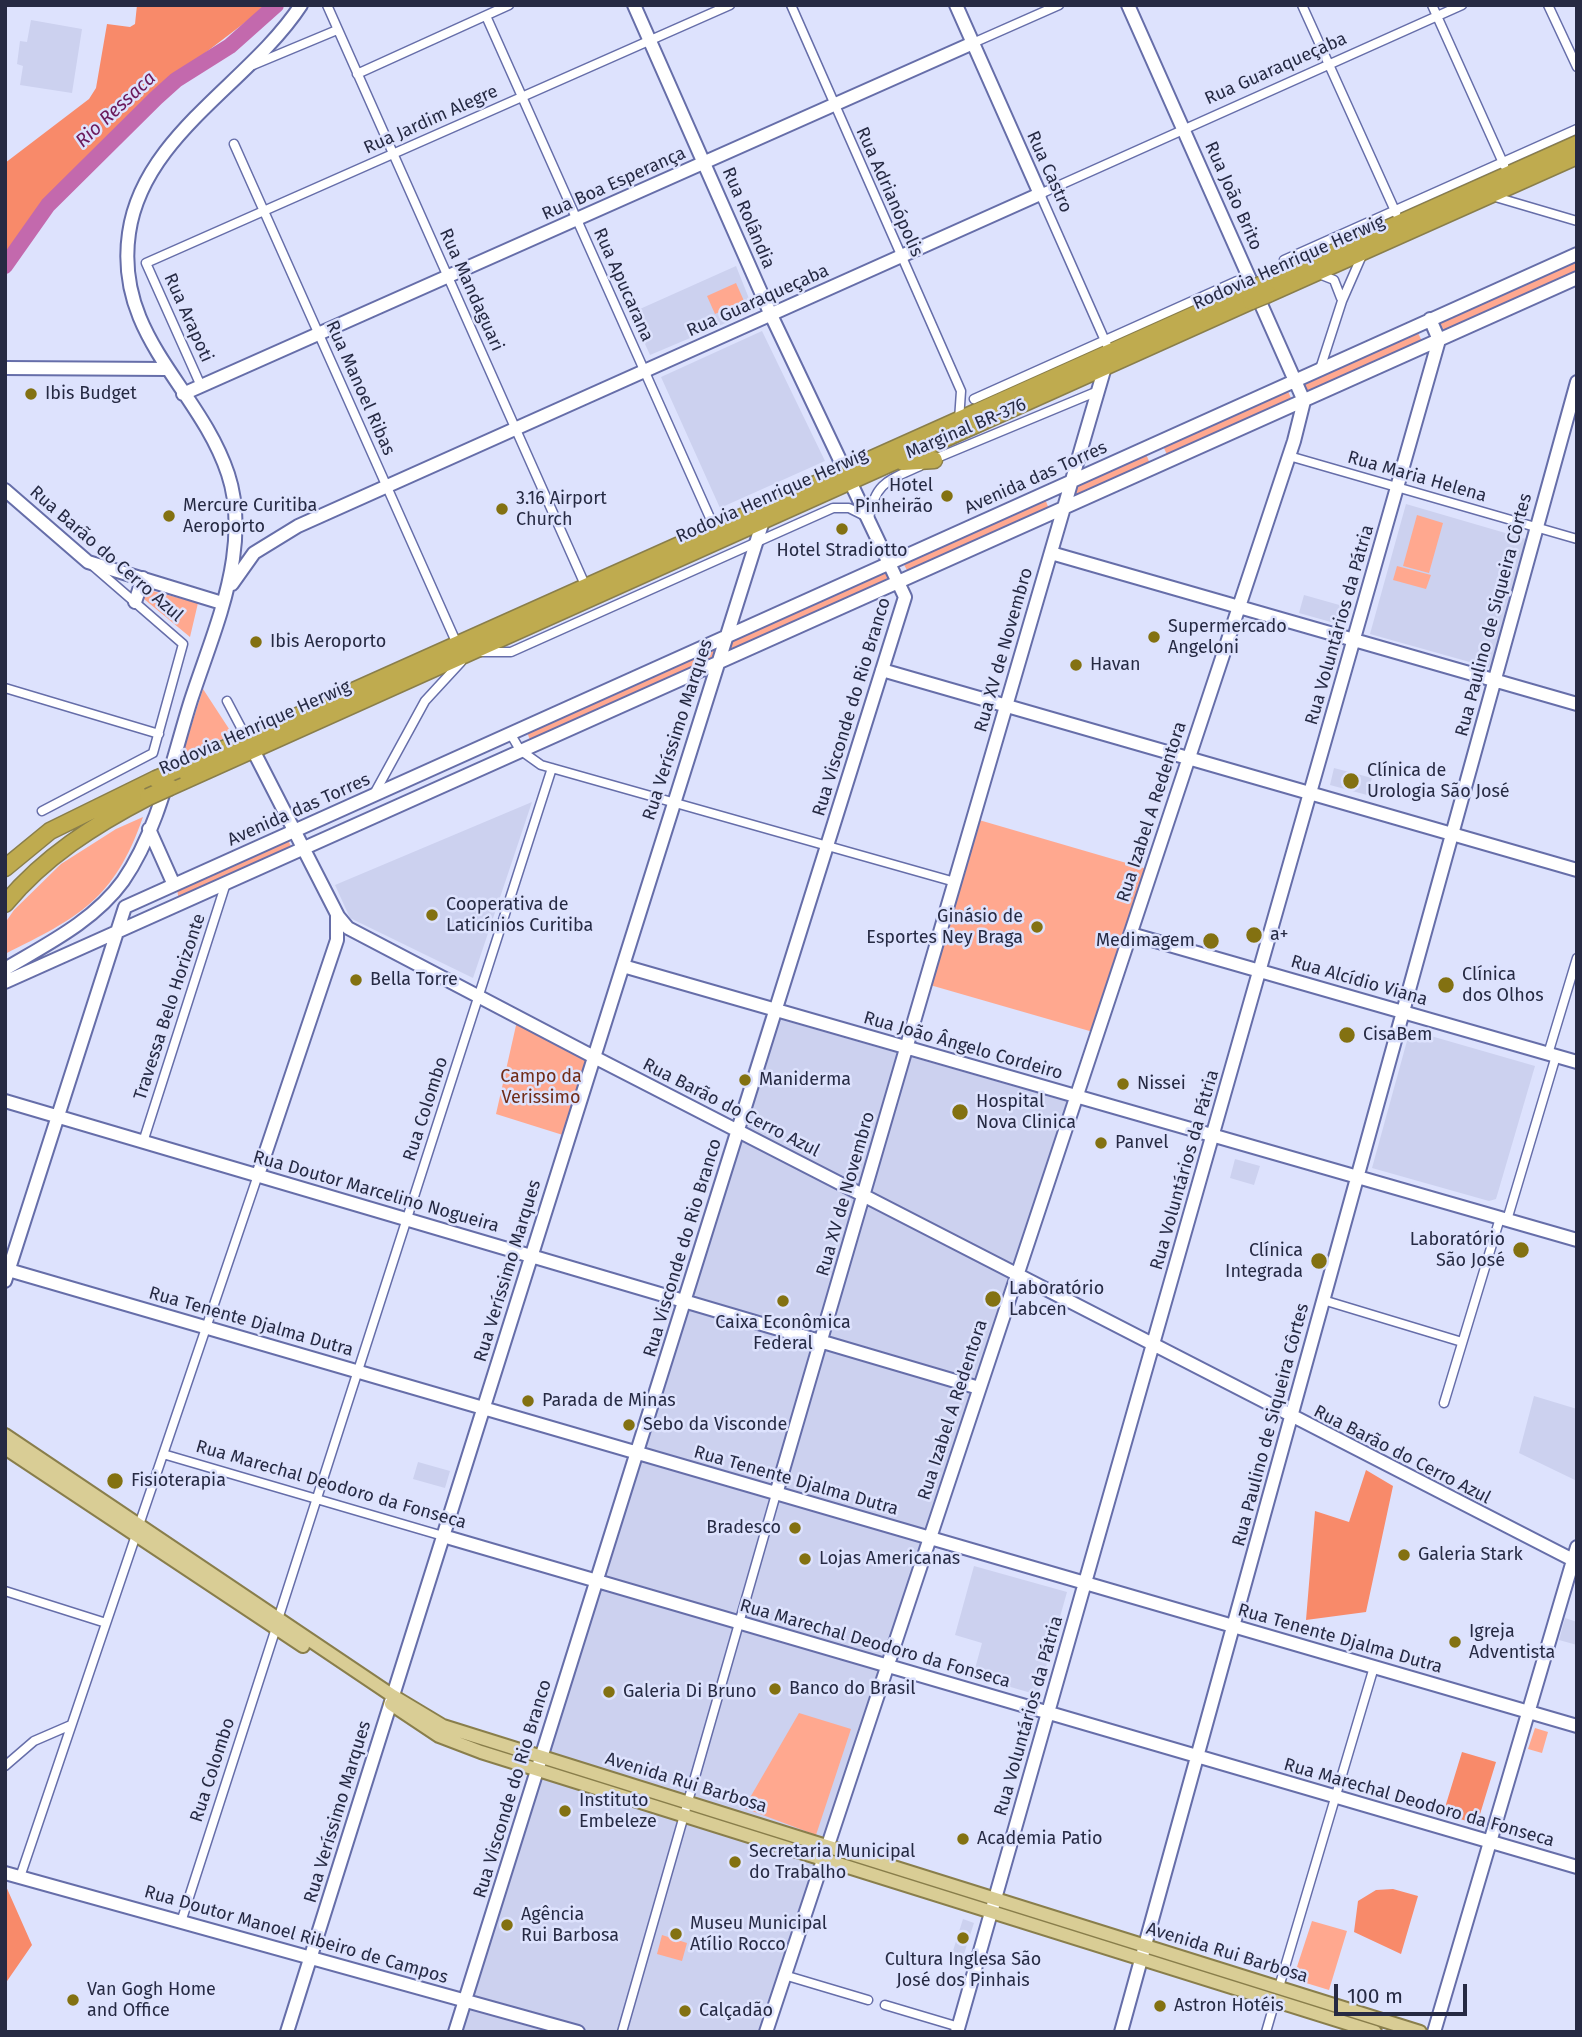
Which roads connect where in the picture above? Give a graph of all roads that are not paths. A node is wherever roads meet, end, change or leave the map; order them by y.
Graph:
1 (301, 5) edge
2 (327, 5) edge
3 (509, 5) edge
4 (634, 5) edge
5 (730, 5) edge
6 (791, 5) edge
7 (956, 5) edge
8 (1059, 5) edge
9 (1128, 5) edge
10 (1301, 5) edge
11 (1432, 5) edge
12 (1462, 5) edge
13 (1548, 5) edge
14 (486, 16) junction
15 (1437, 16) junction
16 (337, 30) junction
17 (650, 40) junction
18 (973, 43) junction
19 (1329, 65) junction
20 (251, 66) junction
21 (1577, 66) edge
22 (357, 74) junction
23 (522, 97) junction
24 (833, 105) junction
25 (1577, 129) edge
26 (1184, 130) junction
27 (234, 144) dead end
28 (1577, 144) edge
29 (393, 154) junction
30 (1577, 156) edge
31 (705, 162) junction
32 (1505, 169) junction
33 (1040, 194) junction
34 (1489, 195) junction
35 (264, 211) junction
36 (1397, 217) junction
37 (576, 219) junction
38 (1577, 221) edge
39 (1364, 251) junction
40 (1577, 254) edge
41 (900, 256) junction
42 (1284, 260) dead end
43 (146, 263) joint
44 (1315, 273) junction
45 (448, 276) junction
46 (1577, 278) edge
47 (1265, 289) junction
48 (1342, 301) junction
49 (771, 314) junction
50 (1430, 319) junction
51 (319, 334) junction
52 (1440, 340) junction
53 (1107, 353) junction
54 (5, 368) edge
55 (167, 369) junction
56 (1320, 369) junction
57 (644, 371) junction
58 (1295, 380) junction
59 (1577, 382) edge
60 (201, 386) junction
61 (961, 391) junction
62 (1098, 391) junction
63 (183, 394) junction
64 (1304, 401) junction
65 (980, 403) junction
66 (1271, 416) junction
67 (959, 420) junction
68 (516, 429) junction
69 (1294, 441) junction
70 (1155, 444) junction
71 (1289, 456) junction
72 (934, 460) junction
73 (890, 463) junction
74 (1164, 464) junction
75 (850, 468) junction
76 (1072, 481) junction
77 (387, 486) junction
78 (1398, 487) junction
79 (5, 490) edge
80 (1063, 509) junction
81 (869, 518) junction
82 (763, 521) junction
83 (1536, 527) junction
84 (715, 529) junction
85 (1577, 539) edge
86 (756, 542) junction
87 (1051, 553) junction
88 (88, 562) junction
89 (891, 562) junction
90 (143, 578) junction
91 (900, 581) junction
92 (586, 587) junction
93 (135, 602) junction
94 (222, 603) junction
95 (1239, 607) junction
96 (726, 636) junction
97 (1354, 640) junction
98 (465, 648) junction
99 (718, 662) junction
100 (882, 670) junction
101 (1494, 681) junction
102 (5, 688) edge
103 (228, 701) dead end
104 (1577, 704) edge
105 (1006, 705) junction
106 (159, 733) junction
107 (510, 733) junction
108 (250, 744) junction
109 (520, 750) junction
110 (1189, 758) junction
111 (552, 768) junction
112 (163, 783) junction
113 (1310, 793) junction
114 (373, 796) junction
115 (674, 802) junction
116 (42, 811) dead end
117 (149, 829) junction
118 (294, 831) junction
119 (1451, 834) junction
120 (827, 845) junction
121 (303, 848) junction
122 (5, 868) edge
123 (1577, 870) edge
124 (955, 882) junction
125 (226, 883) junction
126 (171, 887) junction
127 (5, 904) edge
128 (176, 906) junction
129 (337, 914) junction
130 (117, 932) junction
131 (1131, 933) junction
132 (360, 934) junction
133 (57, 938) junction
134 (335, 944) junction
135 (1577, 958) edge
136 (622, 966) junction
137 (5, 969) edge
138 (1260, 971) junction
139 (5, 982) edge
140 (478, 997) junction
141 (776, 1010) junction
142 (1402, 1012) junction
143 (906, 1047) junction
144 (1552, 1055) junction
145 (594, 1057) junction
146 (1577, 1062) edge
147 (1076, 1096) junction
148 (5, 1101) edge
149 (58, 1116) junction
150 (738, 1131) junction
151 (1213, 1136) junction
152 (143, 1142) junction
153 (258, 1175) junction
154 (1357, 1177) junction
155 (863, 1195) junction
156 (407, 1219) junction
157 (1503, 1219) junction
158 (1577, 1240) edge
159 (531, 1256) junction
160 (6, 1273) edge
161 (1017, 1275) junction
162 (1323, 1300) junction
163 (684, 1301) junction
164 (206, 1328) junction
165 (821, 1341) junction
166 (1462, 1342) junction
167 (1153, 1345) junction
168 (358, 1372) junction
169 (979, 1388) junction
170 (1444, 1403) dead end
171 (483, 1408) junction
172 (1291, 1417) junction
173 (5, 1435) edge
174 (5, 1448) edge
175 (636, 1453) junction
176 (163, 1454) junction
177 (776, 1494) junction
178 (317, 1499) junction
179 (138, 1530) junction
180 (443, 1536) junction
181 (929, 1538) junction
182 (1577, 1547) edge
183 (1575, 1562) edge
184 (596, 1581) junction
185 (1085, 1584) junction
186 (5, 1591) edge
187 (106, 1623) junction
188 (277, 1623) junction
189 (740, 1623) junction
190 (1233, 1626) junction
191 (887, 1666) junction
192 (1374, 1667) junction
193 (391, 1700) junction
194 (1528, 1712) junction
195 (1048, 1713) junction
196 (71, 1726) junction
197 (1577, 1726) edge
198 (542, 1755) junction
199 (1197, 1756) junction
200 (5, 1766) edge
201 (537, 1770) junction
202 (1335, 1797) junction
203 (688, 1802) junction
204 (684, 1816) junction
205 (1490, 1842) junction
206 (827, 1845) junction
207 (822, 1859) junction
208 (1577, 1867) edge
209 (5, 1872) edge
210 (20, 1877) junction
211 (996, 1898) junction
212 (992, 1912) junction
213 (181, 1922) junction
214 (1145, 1945) junction
215 (310, 1957) junction
216 (1141, 1959) junction
217 (784, 1975) junction
218 (1279, 1987) junction
219 (465, 2000) junction
220 (868, 2000) dead end
221 (1275, 2001) junction
222 (885, 2006) dead end
223 (958, 2030) edge
224 (287, 2032) edge
225 (455, 2032) edge
226 (578, 2032) edge
227 (622, 2032) edge
228 (766, 2032) edge
229 (1121, 2032) edge
230 (1266, 2032) edge
231 (1375, 2032) edge
232 (1420, 2032) edge
233 (1434, 2032) edge

1 - 20 main road
2 - 16 street, Rua Mandaguari
3 - 14 street
4 - 17 main road, Rua Rolândia
5 - 17 street, Rua Jardim Alegre
6 - 24 street, Rua Adrianópolis
7 - 18 main road, Rua Castro
8 - 18 street, Rua Boa Esperança
9 - 26 main road, Rua João Brito
10 - 19 street
11 - 15 street
12 - 15 street, Rua Guaraqueçaba
13 - 21 street
14 - 22 street
14 - 23 street, Rua Apucarana
15 - 19 street, Rua Guaraqueçaba
15 - 32 street
16 - 20 street
16 - 22 street, Rua Mandaguari
17 - 23 street, Rua Jardim Alegre
17 - 31 main road, Rua Rolândia
18 - 24 main road, Rua Boa Esperança
18 - 33 main road, Rua Castro
19 - 26 street, Rua Guaraqueçaba
19 - 36 street
20 - 55 main road
22 - 29 street, Rua Mandaguari
23 - 29 street, Rua Jardim Alegre
23 - 37 street, Rua Apucarana
24 - 31 main road, Rua Boa Esperança
24 - 41 street, Rua Adrianópolis
25 - 32 street
26 - 33 street, Rua Guaraqueçaba
26 - 58 main road, Rua João Brito
27 - 35 street, Rua Manoel Ribas
28 - 32 highway, Rodovia Henrique Herwig
29 - 35 street, Rua Jardim Alegre
29 - 45 street, Rua Mandaguari
30 - 34 highway, Rodovia Henrique Herwig
31 - 37 main road, Rua Boa Esperança
31 - 49 main road, Rua Rolândia
32 - 36 highway, Rodovia Henrique Herwig
33 - 41 main road, Rua Guaraqueçaba
33 - 53 street, Rua Castro
34 - 38 street
34 - 39 highway, Rodovia Henrique Herwig
35 - 43 street, Rua Jardim Alegre
35 - 51 street, Rua Manoel Ribas
36 - 42 street
36 - 47 highway, Rodovia Henrique Herwig
37 - 45 main road, Rua Boa Esperança
37 - 57 street, Rua Apucarana
39 - 44 highway, Rodovia Henrique Herwig
39 - 48 street
40 - 50 main road, Avenida das Torres
41 - 49 main road, Rua Guaraqueçaba
41 - 61 street, Rua Adrianópolis
43 - 60 street, Rua Arapoti
44 - 47 highway, Rodovia Henrique Herwig
44 - 48 street
45 - 51 main road, Rua Boa Esperança
45 - 68 street, Rua Mandaguari
46 - 52 main road, Avenida das Torres
47 - 53 highway, Rodovia Henrique Herwig, bridge
48 - 56 street
49 - 57 main road, Rua Guaraqueçaba
49 - 75 main road, Rua Rolândia
50 - 52 main road
50 - 56 main road, Avenida das Torres
51 - 60 main road, Rua Boa Esperança
51 - 77 street, Rua Manoel Ribas
52 - 64 main road, Avenida das Torres
52 - 78 main road, Rua Voluntários da Pátria
53 - 62 main road, Rua XV de Novembro
53 - 65 highway, Rodovia Henrique Herwig
53 - 73 highway, Rodovia Henrique Herwig
54 - 55 main road
55 - 63 main road
56 - 58 main road, Avenida das Torres
57 - 68 main road, Rua Guaraqueçaba
57 - 84 street, Rua Apucarana
58 - 64 main road, Rua João Brito
58 - 70 main road, Avenida das Torres
59 - 83 main road, Rua Paulino de Siqueira Côrtes
60 - 63 main road, Rua Boa Esperança
61 - 65 street
61 - 67 street, Rua Adrianópolis
62 - 72 street, Marginal BR-376
62 - 76 main road, Rua XV de Novembro
63 - 94 main road
64 - 66 main road, Avenida das Torres
64 - 69 main road, Rua Izabel A Redentora
65 - 67 highway, Rodovia Henrique Herwig
66 - 69 main road
66 - 74 main road, Avenida das Torres
67 - 75 highway, Rodovia Henrique Herwig
68 - 77 main road, Rua Guaraqueçaba
68 - 92 street, Rua Mandaguari
69 - 71 main road, Rua Izabel A Redentora
70 - 74 main road
70 - 76 main road, Avenida das Torres
71 - 78 street, Rua Maria Helena
71 - 95 main road, Rua Izabel A Redentora
72 - 73 highway
72 - 81 street, Marginal BR-376
73 - 75 highway, Rodovia Henrique Herwig
74 - 80 main road, Avenida das Torres
75 - 81 main road, Rua Visconde do Rio Branco
75 - 82 highway, Rodovia Henrique Herwig
75 - 84 highway, Rodovia Henrique Herwig
76 - 80 main road, Rua XV de Novembro
76 - 89 main road, Avenida das Torres
77 - 94 main road, Rua Guaraqueçaba
77 - 98 street, Rua Manoel Ribas
78 - 83 street, Rua Maria Helena
78 - 97 main road, Rua Voluntários da Pátria
79 - 88 main road, Rua Barão do Cerro Azul
80 - 87 main road, Rua XV de Novembro
80 - 91 main road, Avenida das Torres
81 - 86 street
81 - 89 main road, Rua Visconde do Rio Branco
82 - 86 main road, Rua Veríssimo Marques
82 - 98 highway, Rodovia Henrique Herwig
83 - 85 street, Rua Maria Helena
83 - 101 main road, Rua Paulino de Siqueira Côrtes
84 - 92 highway, Rodovia Henrique Herwig
86 - 96 main road, Rua Veríssimo Marques
86 - 98 street
87 - 95 main road
87 - 105 main road, Rua XV de Novembro
88 - 90 main road
88 - 93 street, Rua Barão do Cerro Azul
89 - 91 main road, Rua Visconde do Rio Branco
89 - 96 main road, Avenida das Torres
90 - 93 main road
90 - 94 main road
91 - 99 main road, Avenida das Torres
91 - 100 main road, Rua Visconde do Rio Branco
92 - 98 highway, Rodovia Henrique Herwig
93 - 106 street, Rua Barão do Cerro Azul
94 - 117 main road
95 - 97 main road
95 - 110 main road, Rua Izabel A Redentora
96 - 99 main road, Rua Veríssimo Marques
96 - 107 main road, Avenida das Torres
97 - 101 main road
97 - 113 main road, Rua Voluntários da Pátria
98 - 108 highway, Rodovia Henrique Herwig
98 - 114 street
99 - 109 main road, Avenida das Torres
99 - 115 main road, Rua Veríssimo Marques
100 - 105 main road
100 - 120 main road, Rua Visconde do Rio Branco
101 - 104 main road
101 - 119 main road, Rua Paulino de Siqueira Côrtes
102 - 106 street
103 - 108 street, Rua Barão do Cerro Azul
105 - 110 main road
105 - 124 main road, Rua XV de Novembro
106 - 116 street
107 - 109 street
107 - 114 main road, Avenida das Torres
108 - 112 highway, Rodovia Henrique Herwig
108 - 112 highway, Rodovia Henrique Herwig, bridge
108 - 118 main road, Rua Barão do Cerro Azul
109 - 111 street
109 - 121 main road, Avenida das Torres
110 - 113 main road
110 - 131 main road, Rua Izabel A Redentora
111 - 115 street
111 - 140 street, Rua Colombo
112 - 122 highway, Rodovia Henrique Herwig
112 - 127 highway, Rodovia Henrique Herwig, bridge
113 - 119 main road
113 - 138 main road, Rua Voluntários da Pátria
114 - 118 main road, Avenida das Torres
115 - 120 street
115 - 136 main road, Rua Veríssimo Marques
117 - 126 main road
117 - 133 main road
118 - 121 main road, Rua Barão do Cerro Azul
118 - 126 main road, Avenida das Torres
119 - 123 main road
119 - 142 main road, Rua Paulino de Siqueira Côrtes
120 - 124 street
120 - 141 main road, Rua Visconde do Rio Branco
121 - 125 main road, Avenida das Torres
121 - 129 main road, Rua Barão do Cerro Azul
124 - 143 main road, Rua XV de Novembro
125 - 128 main road, Avenida das Torres
125 - 152 street, Travessa Belo Horizonte
126 - 128 main road
126 - 130 main road, Avenida das Torres
128 - 130 main road, Avenida das Torres
129 - 132 main road, Rua Barão do Cerro Azul
129 - 134 main road
130 - 139 main road, Avenida das Torres
130 - 149 main road
131 - 138 main road, Rua Alcídio Viana
131 - 147 main road, Rua Izabel A Redentora
132 - 134 main road
132 - 140 main road, Rua Barão do Cerro Azul
133 - 137 main road
133 - 139 main road
134 - 153 main road
135 - 144 street
136 - 141 main road, Rua João Ângelo Cordeiro
136 - 145 main road, Rua Veríssimo Marques
138 - 142 main road, Rua Alcídio Viana
138 - 151 main road, Rua Voluntários da Pátria
140 - 145 main road, Rua Barão do Cerro Azul
140 - 156 street, Rua Colombo
141 - 143 main road, Rua João Ângelo Cordeiro
141 - 150 main road, Rua Visconde do Rio Branco
142 - 144 main road, Rua Alcídio Viana
142 - 154 main road, Rua Paulino de Siqueira Côrtes
143 - 147 main road, Rua João Ângelo Cordeiro
143 - 155 main road, Rua XV de Novembro
144 - 146 main road, Rua Alcídio Viana
144 - 157 street
145 - 150 main road, Rua Barão do Cerro Azul
145 - 159 main road, Rua Veríssimo Marques
147 - 151 main road, Rua João Ângelo Cordeiro
147 - 161 main road, Rua Izabel A Redentora
148 - 149 main road, Rua Doutor Marcelino Nogueira
149 - 152 main road, Rua Doutor Marcelino Nogueira
149 - 160 main road
150 - 155 main road, Rua Barão do Cerro Azul
150 - 163 main road, Rua Visconde do Rio Branco
151 - 154 main road, Rua João Ângelo Cordeiro
151 - 167 main road, Rua Voluntários da Pátria
152 - 153 main road, Rua Doutor Marcelino Nogueira
153 - 156 main road, Rua Doutor Marcelino Nogueira
153 - 164 street
154 - 157 main road, Rua João Ângelo Cordeiro
154 - 162 main road, Rua Paulino de Siqueira Côrtes
155 - 161 main road, Rua Barão do Cerro Azul
155 - 165 main road, Rua XV de Novembro
156 - 159 main road, Rua Doutor Marcelino Nogueira
156 - 168 street, Rua Colombo
157 - 158 main road, Rua João Ângelo Cordeiro
157 - 166 street
159 - 163 main road, Rua Doutor Marcelino Nogueira
159 - 171 main road, Rua Veríssimo Marques
160 - 164 main road, Rua Tenente Djalma Dutra
161 - 167 main road, Rua Barão do Cerro Azul
161 - 169 main road, Rua Izabel A Redentora
162 - 166 street
162 - 172 main road, Rua Paulino de Siqueira Côrtes
163 - 165 main road, Rua Doutor Marcelino Nogueira
163 - 175 main road, Rua Visconde do Rio Branco
164 - 168 main road, Rua Tenente Djalma Dutra
164 - 176 street
165 - 169 main road, Rua Doutor Marcelino Nogueira
165 - 177 main road, Rua XV de Novembro
166 - 170 street
167 - 172 main road, Rua Barão do Cerro Azul
167 - 185 main road, Rua Voluntários da Pátria
168 - 171 main road, Rua Tenente Djalma Dutra
168 - 178 street, Rua Colombo
169 - 181 main road, Rua Izabel A Redentora
171 - 175 main road, Rua Tenente Djalma Dutra
171 - 180 main road, Rua Veríssimo Marques
172 - 183 main road, Rua Barão do Cerro Azul
172 - 190 main road, Rua Paulino de Siqueira Côrtes
173 - 179 main road, Avenida Rui Barbosa
174 - 179 main road, Avenida Rui Barbosa
175 - 177 main road, Rua Tenente Djalma Dutra
175 - 184 main road, Rua Visconde do Rio Branco
176 - 178 street, Rua Marechal Deodoro da Fonseca
176 - 179 street
177 - 181 main road, Rua Tenente Djalma Dutra
177 - 189 street, Rua XV de Novembro
178 - 180 street, Rua Marechal Deodoro da Fonseca
178 - 188 street, Rua Colombo
179 - 187 street
179 - 188 main road, Avenida Rui Barbosa
180 - 184 main road, Rua Marechal Deodoro da Fonseca
180 - 193 main road, Rua Veríssimo Marques
181 - 185 main road, Rua Tenente Djalma Dutra
181 - 191 main road, Rua Izabel A Redentora
182 - 183 main road
183 - 194 main road
184 - 189 main road, Rua Marechal Deodoro da Fonseca
184 - 198 main road, Rua Visconde do Rio Branco
185 - 190 main road, Rua Tenente Djalma Dutra
185 - 195 main road, Rua Voluntários da Pátria
186 - 187 street
187 - 196 street
188 - 193 main road, Avenida Rui Barbosa
188 - 213 street, Rua Colombo
189 - 191 main road, Rua Marechal Deodoro da Fonseca
189 - 203 street, Rua XV de Novembro
190 - 192 main road, Rua Tenente Djalma Dutra
190 - 199 main road, Rua Paulino de Siqueira Côrtes
191 - 195 main road, Rua Marechal Deodoro da Fonseca
191 - 206 main road, Rua Izabel A Redentora
192 - 194 main road, Rua Tenente Djalma Dutra
192 - 202 street
193 - 198 main road, Avenida Rui Barbosa
193 - 201 main road, Avenida Rui Barbosa
193 - 215 main road, Rua Veríssimo Marques
194 - 197 main road, Rua Tenente Djalma Dutra
194 - 205 main road
195 - 199 main road, Rua Marechal Deodoro da Fonseca
195 - 211 main road, Rua Voluntários da Pátria
196 - 200 street
196 - 210 street
198 - 201 main road, Rua Visconde do Rio Branco
198 - 203 main road, Avenida Rui Barbosa
199 - 202 main road, Rua Marechal Deodoro da Fonseca
199 - 214 main road, Rua Paulino de Siqueira Côrtes
201 - 204 main road, Avenida Rui Barbosa
201 - 219 main road, Rua Visconde do Rio Branco
202 - 205 main road, Rua Marechal Deodoro da Fonseca
202 - 218 street
203 - 204 street, Rua XV de Novembro
203 - 206 main road, Avenida Rui Barbosa
204 - 207 main road, Avenida Rui Barbosa
204 - 227 street, Rua XV de Novembro
205 - 208 main road, Rua Marechal Deodoro da Fonseca
205 - 233 main road
206 - 207 main road, Rua Izabel A Redentora
206 - 211 main road, Avenida Rui Barbosa
207 - 212 main road, Avenida Rui Barbosa
207 - 217 main road, Rua Izabel A Redentora
209 - 210 main road, Rua Doutor Manoel Ribeiro de Campos
210 - 213 main road, Rua Doutor Manoel Ribeiro de Campos
211 - 212 main road, Rua Voluntários da Pátria
211 - 214 main road, Avenida Rui Barbosa
212 - 216 main road, Avenida Rui Barbosa
212 - 223 main road, Rua Voluntários da Pátria
213 - 215 main road, Rua Doutor Manoel Ribeiro de Campos
214 - 216 main road, Rua Paulino de Siqueira Côrtes
214 - 218 main road, Avenida Rui Barbosa
215 - 219 main road, Rua Doutor Manoel Ribeiro de Campos
215 - 224 main road, Rua Veríssimo Marques
216 - 221 main road, Avenida Rui Barbosa
216 - 229 main road, Rua Paulino de Siqueira Côrtes
217 - 220 street
217 - 228 main road, Rua Izabel A Redentora
218 - 232 main road, Avenida Rui Barbosa
219 - 225 main road, Rua Visconde do Rio Branco
219 - 226 main road, Rua Doutor Manoel Ribeiro de Campos
221 - 230 street
221 - 231 main road, Avenida Rui Barbosa
222 - 223 street

